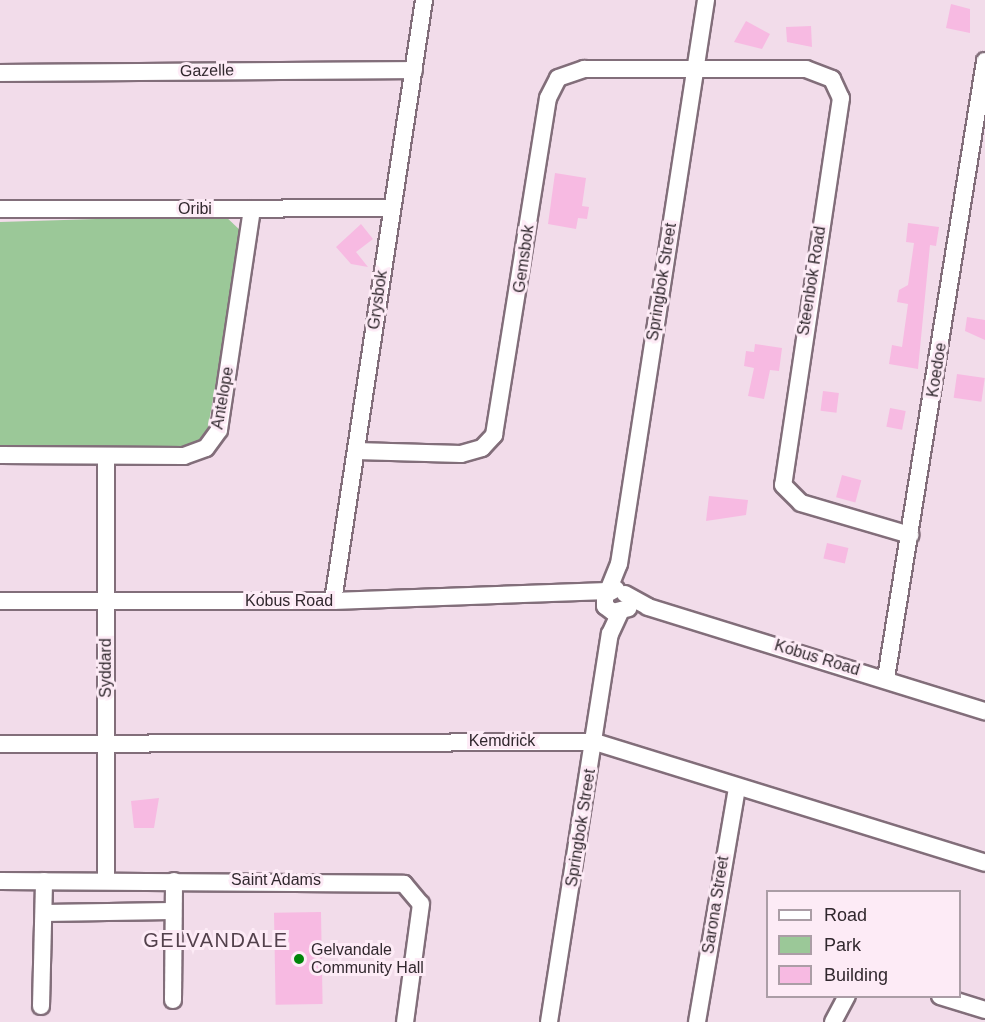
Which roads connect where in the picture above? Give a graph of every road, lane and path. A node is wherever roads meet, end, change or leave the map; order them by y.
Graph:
1 (424, 0) edge
2 (706, 0) edge
3 (985, 61) edge
4 (414, 70) junction
5 (695, 70) junction
6 (0, 73) edge
7 (979, 144) edge
8 (0, 208) edge
9 (391, 208) junction
10 (252, 209) junction
11 (356, 451) junction
12 (0, 455) edge
13 (106, 456) junction
14 (910, 535) junction
15 (107, 601) junction
16 (333, 601) junction
17 (616, 601) junction
18 (0, 602) edge
19 (886, 678) junction
20 (985, 711) edge
21 (595, 742) junction
22 (106, 743) junction
23 (0, 744) edge
24 (736, 788) junction
25 (985, 864) edge
26 (174, 880) junction
27 (0, 881) edge
28 (44, 881) junction
29 (106, 881) junction
30 (172, 911) junction
31 (44, 913) junction
32 (846, 998) edge
33 (946, 998) edge
34 (173, 1000) dead end
35 (41, 1006) dead end
36 (985, 1010) edge
37 (405, 1022) edge
38 (549, 1022) edge
39 (697, 1022) edge
40 (833, 1022) edge

1 - 4 street, Grysbok
2 - 5 street, Springbok Street
3 - 7 street, Koedoe
4 - 6 street, Gazelle
4 - 9 street, Grysbok
5 - 11 street, Gemsbok
5 - 14 street, Steenbok Road
5 - 17 street, Springbok Street
7 - 14 street, Koedoe
8 - 10 street, Oribi
9 - 10 street, Oribi
9 - 11 street, Grysbok
10 - 13 street, Antelope
11 - 16 street, Grysbok
12 - 13 street, Antelope
13 - 15 street, Syddard
14 - 19 street, Koedoe
15 - 16 street, Kobus Road
15 - 18 street, Kobus Road
15 - 22 street, Syddard
16 - 17 street, Kobus Road
17 - 19 street, Kobus Road
17 - 21 street, Springbok Street
19 - 20 street, Kobus Road
21 - 22 street, Kemdrick
21 - 24 street, Kemdrick
21 - 38 street, Springbok Street
22 - 23 street, Kemdrick
22 - 29 street, Syddard
24 - 25 street, Kemdrick
24 - 39 street, Sarona Street
26 - 29 street, Saint Adams
26 - 30 street
26 - 37 street, Saint Adams
27 - 28 street, Saint Adams
28 - 29 street, Saint Adams
28 - 31 street
30 - 31 street
30 - 34 street
31 - 35 street
32 - 40 street
33 - 36 street

